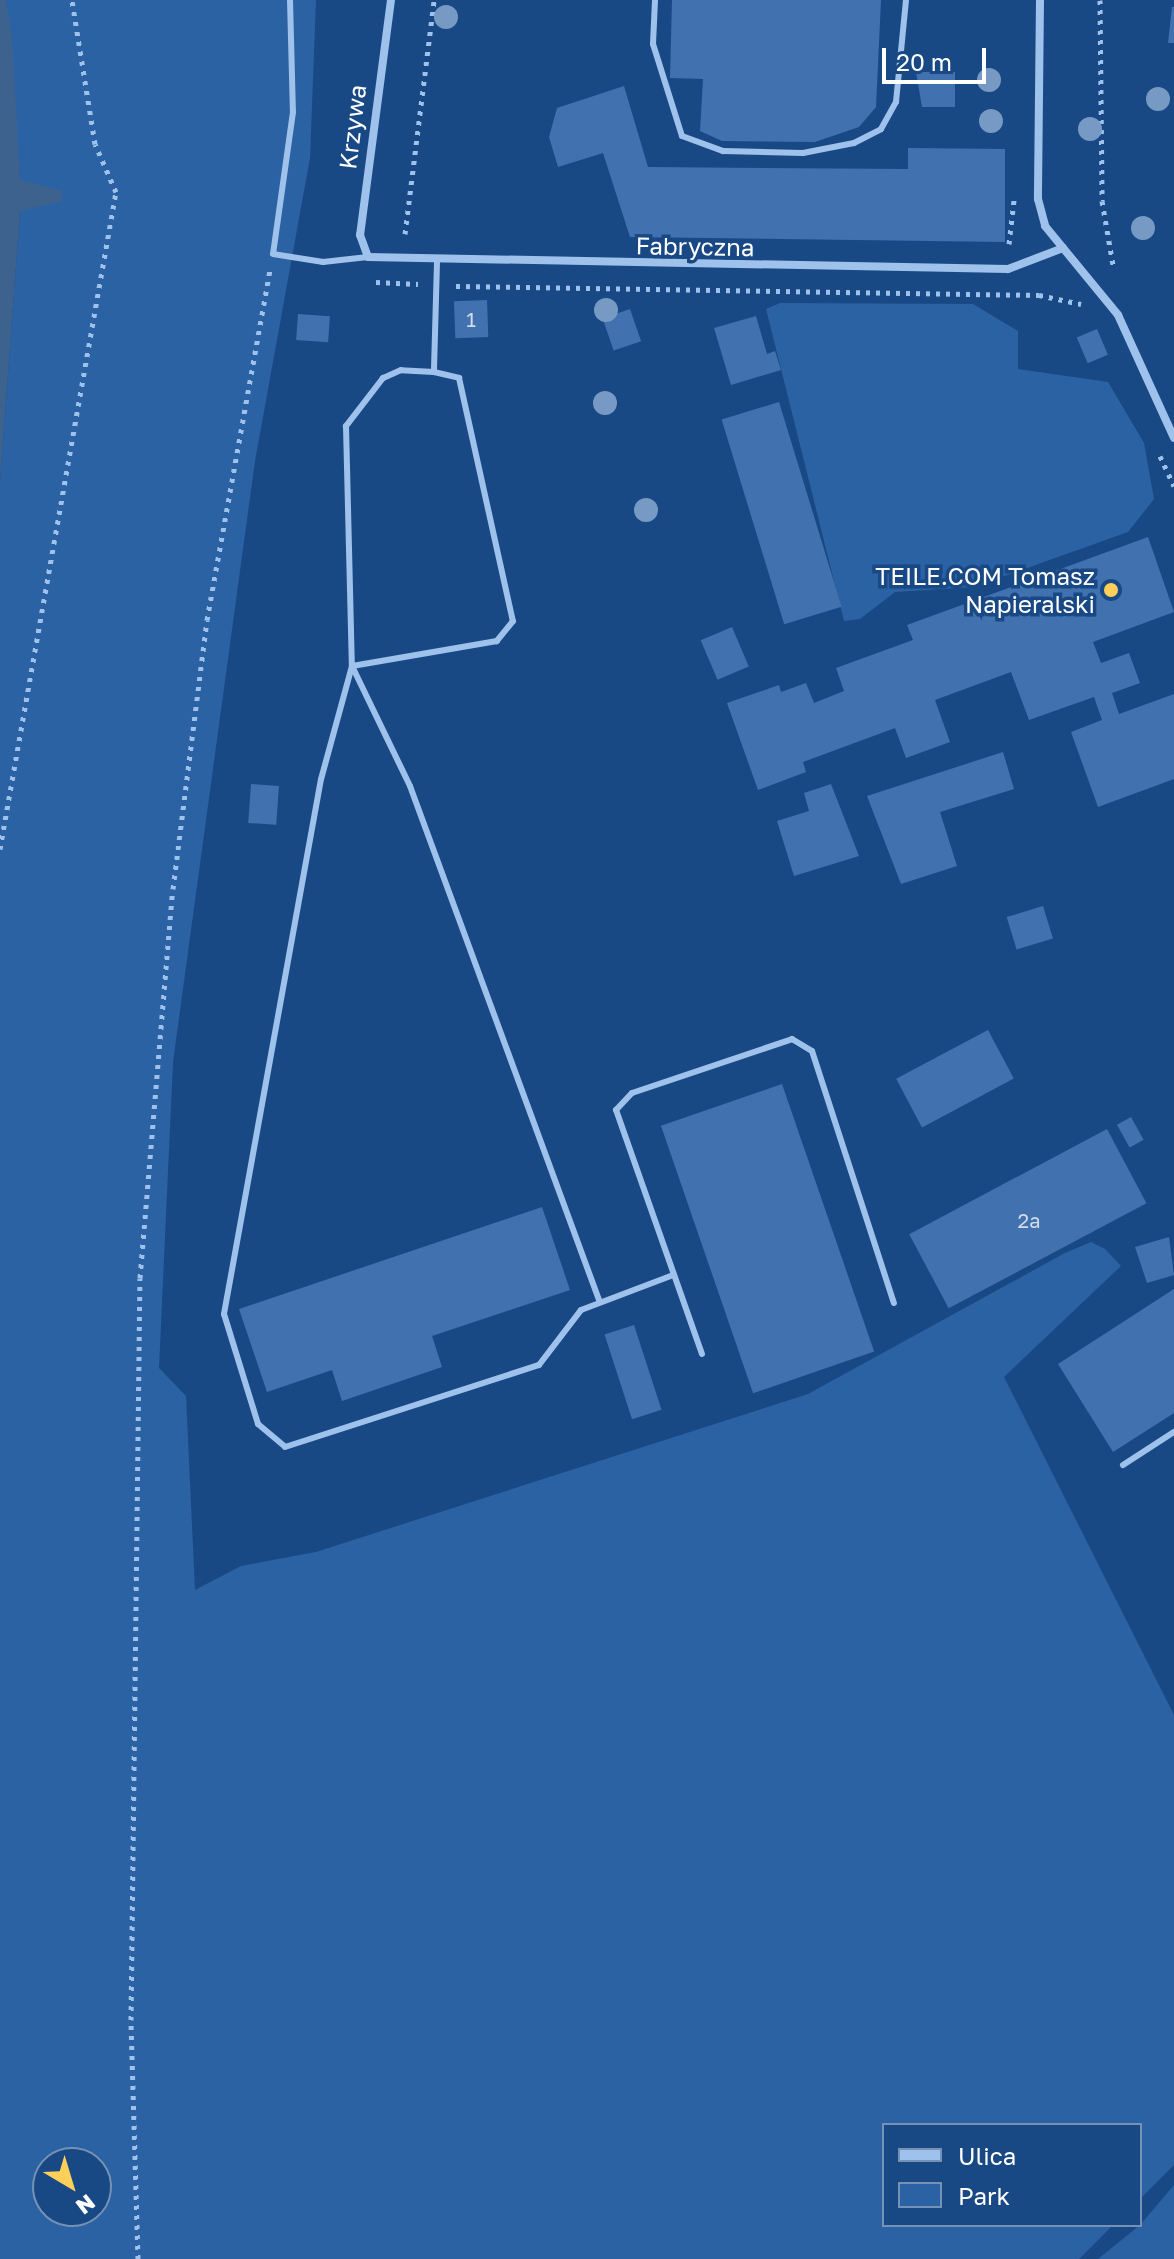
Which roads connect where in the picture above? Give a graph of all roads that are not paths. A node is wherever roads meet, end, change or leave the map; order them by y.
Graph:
1 (290, 0) edge
2 (391, 0) edge
3 (655, 0) edge
4 (906, 0) edge
5 (1040, 0) edge
6 (1063, 248) junction
7 (368, 257) junction
8 (437, 262) junction
9 (434, 372) junction
10 (1174, 438) edge
11 (352, 666) junction
12 (673, 1275) junction
13 (599, 1300) junction
14 (894, 1303) dead end
15 (702, 1354) dead end
16 (1174, 1432) edge
17 (1123, 1465) dead end

1 - 7 lane, Fabryczna
2 - 7 street, Krzywa
3 - 4 lane
5 - 6 street
6 - 8 street, Fabryczna
6 - 10 street
7 - 8 street, Fabryczna
8 - 9 lane
9 - 11 lane
9 - 11 lane
11 - 13 lane
11 - 13 lane
12 - 13 lane
12 - 14 lane
12 - 15 lane
16 - 17 lane

